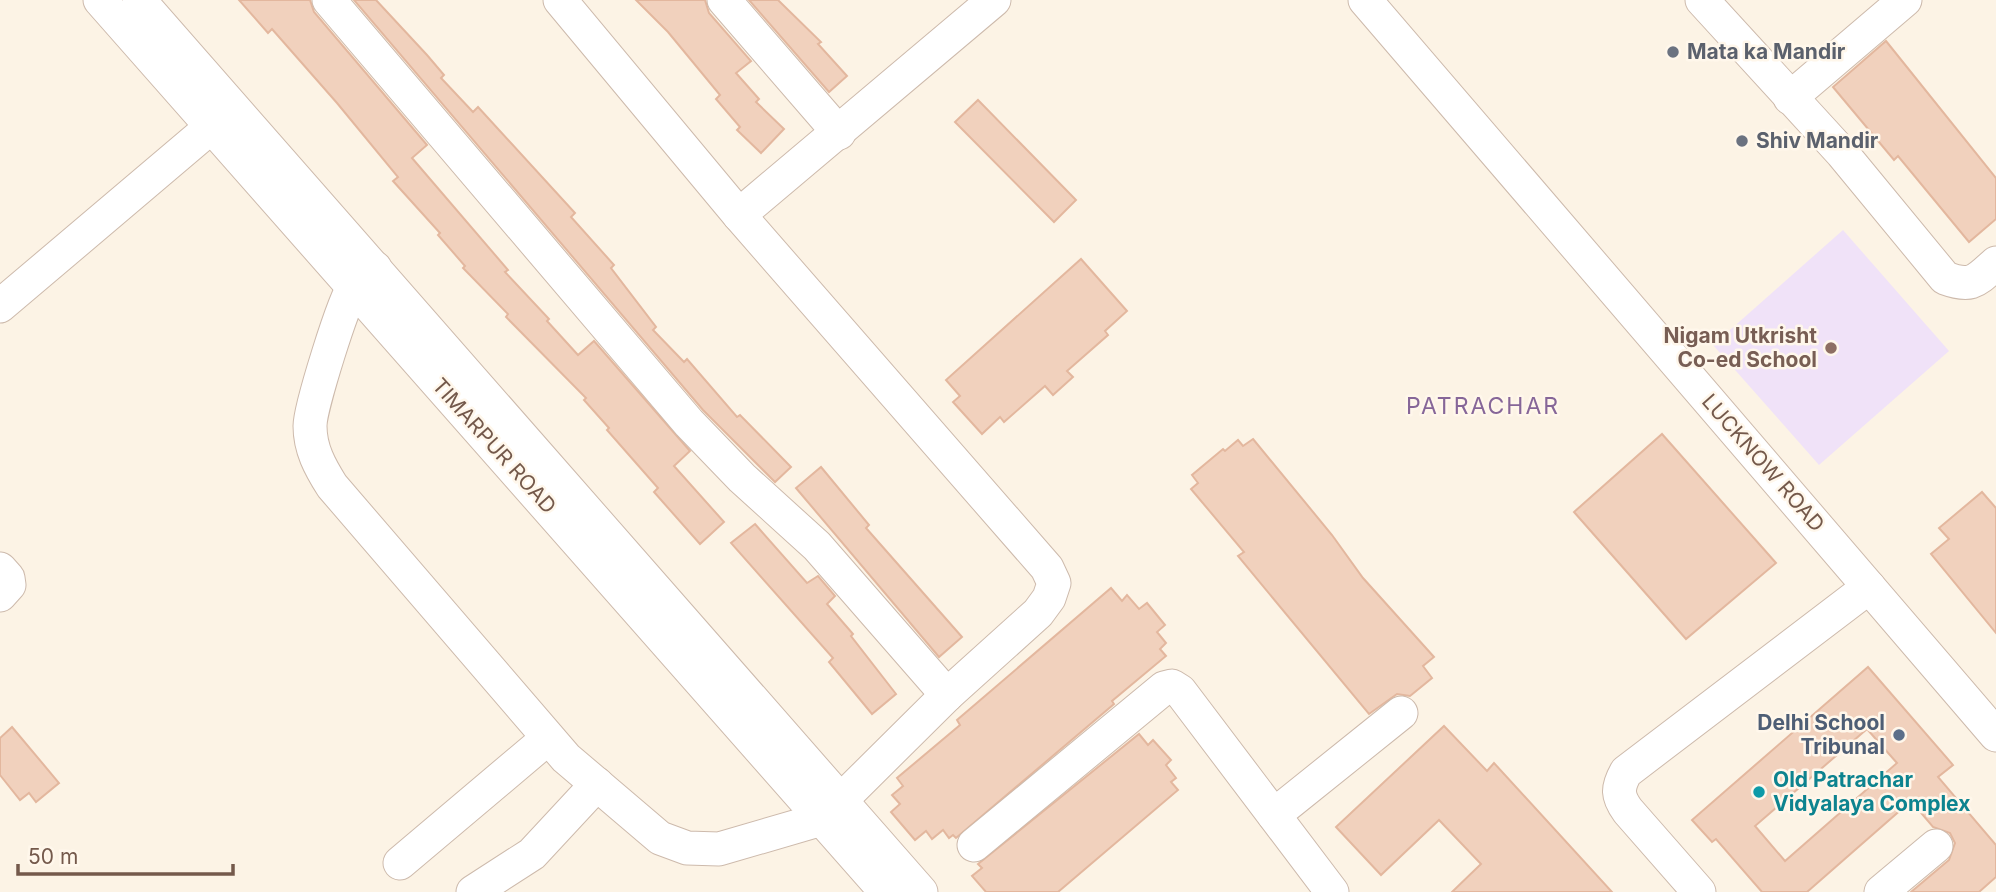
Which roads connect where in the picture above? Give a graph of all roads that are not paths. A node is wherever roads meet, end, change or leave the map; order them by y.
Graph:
1 (100, 0) edge
2 (139, 0) edge
3 (329, 0) edge
4 (559, 0) edge
5 (724, 0) edge
6 (994, 0) edge
7 (1365, 0) edge
8 (1702, 0) edge
9 (1905, 0) edge
10 (1790, 98) junction
11 (224, 117) junction
12 (839, 133) junction
13 (739, 215) junction
14 (1996, 263) edge
15 (364, 278) junction
16 (0, 306) edge
17 (0, 569) edge
18 (1869, 587) junction
19 (0, 595) edge
20 (947, 695) junction
21 (1401, 713) dead end
22 (1996, 735) edge
23 (548, 738) junction
24 (597, 784) junction
25 (831, 810) junction
26 (1274, 815) junction
27 (974, 845) dead end
28 (1936, 846) dead end
29 (400, 863) dead end
30 (473, 892) edge
31 (886, 892) edge
32 (921, 892) edge
33 (1332, 892) edge
34 (1699, 892) edge
35 (1881, 892) edge

1 - 11 street, TIMARPUR ROAD
2 - 11 street, TIMARPUR ROAD
3 - 20 street
4 - 13 street
5 - 12 street
6 - 12 street
7 - 18 street, LUCKNOW ROAD
8 - 10 street
9 - 10 street
10 - 14 street
11 - 15 street, TIMARPUR ROAD
11 - 16 street
12 - 13 street
13 - 20 street
15 - 23 street
15 - 25 street, TIMARPUR ROAD
17 - 19 street
18 - 22 street, LUCKNOW ROAD
18 - 34 street
20 - 25 street
21 - 26 street
23 - 24 street
23 - 29 street
24 - 25 street
24 - 30 street
25 - 31 street, TIMARPUR ROAD
25 - 32 street, TIMARPUR ROAD
26 - 27 street
26 - 33 street
28 - 35 street

